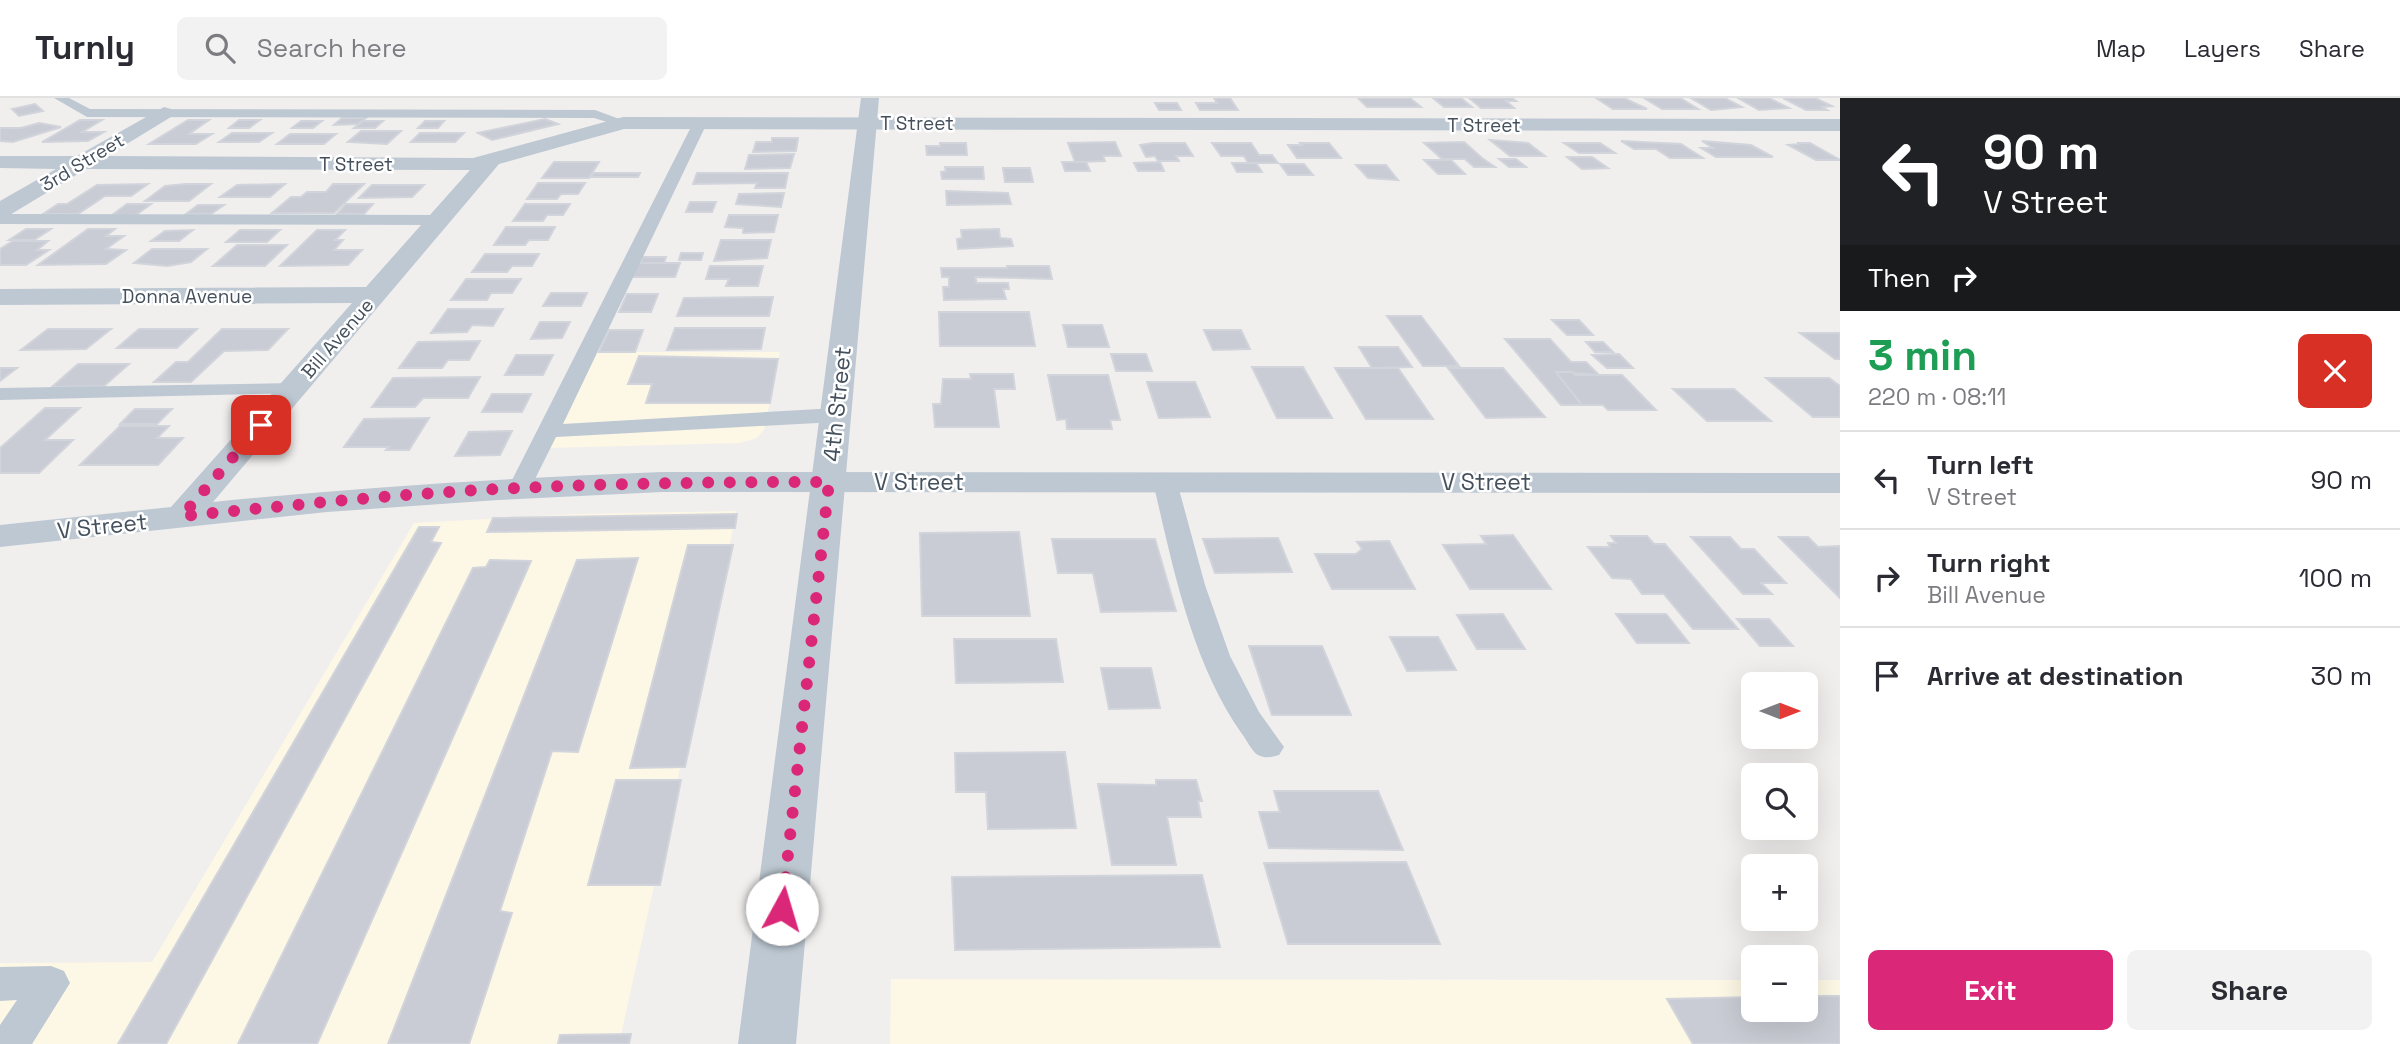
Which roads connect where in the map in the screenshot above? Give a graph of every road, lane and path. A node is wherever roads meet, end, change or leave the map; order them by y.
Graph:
1 (60, 98) edge
2 (1565, 105) dead end
3 (869, 110) edge
4 (164, 113) junction
5 (623, 122) junction
6 (699, 122) junction
7 (1594, 125) junction
8 (1840, 125) edge
9 (492, 159) junction
10 (0, 162) edge
11 (79, 164) junction
12 (0, 211) edge
13 (0, 219) edge
14 (439, 220) junction
15 (374, 295) junction
16 (0, 297) edge
17 (293, 389) junction
18 (0, 394) edge
19 (836, 415) junction
20 (548, 431) junction
21 (829, 482) junction
22 (1165, 482) junction
23 (1840, 483) edge
24 (520, 488) junction
25 (182, 516) junction
26 (0, 536) edge
27 (1268, 747) dead end
28 (0, 984) edge
29 (776, 1043) edge
30 (10, 1044) edge

1 - 4 lane
2 - 7 street
3 - 6 street, T Street
3 - 7 street, T Street
3 - 19 street, 4th Street
4 - 5 lane
4 - 11 street, 3rd Street
5 - 6 street, T Street
5 - 9 street, T Street
6 - 20 lane
7 - 8 street, T Street
9 - 11 street, T Street
9 - 14 street, Bill Avenue
10 - 11 street, T Street
11 - 12 street, 3rd Street
13 - 14 lane
14 - 15 street, Bill Avenue
15 - 16 street, Donna Avenue
15 - 17 street, Bill Avenue
17 - 18 lane
17 - 25 street, Bill Avenue
19 - 20 lane
19 - 21 street, 4th Street
20 - 24 lane
21 - 22 street, V Street
21 - 24 street, V Street
21 - 29 street, 4th Street
22 - 23 street, V Street
22 - 27 lane
24 - 25 street, V Street
25 - 26 street, V Street
28 - 30 lane

